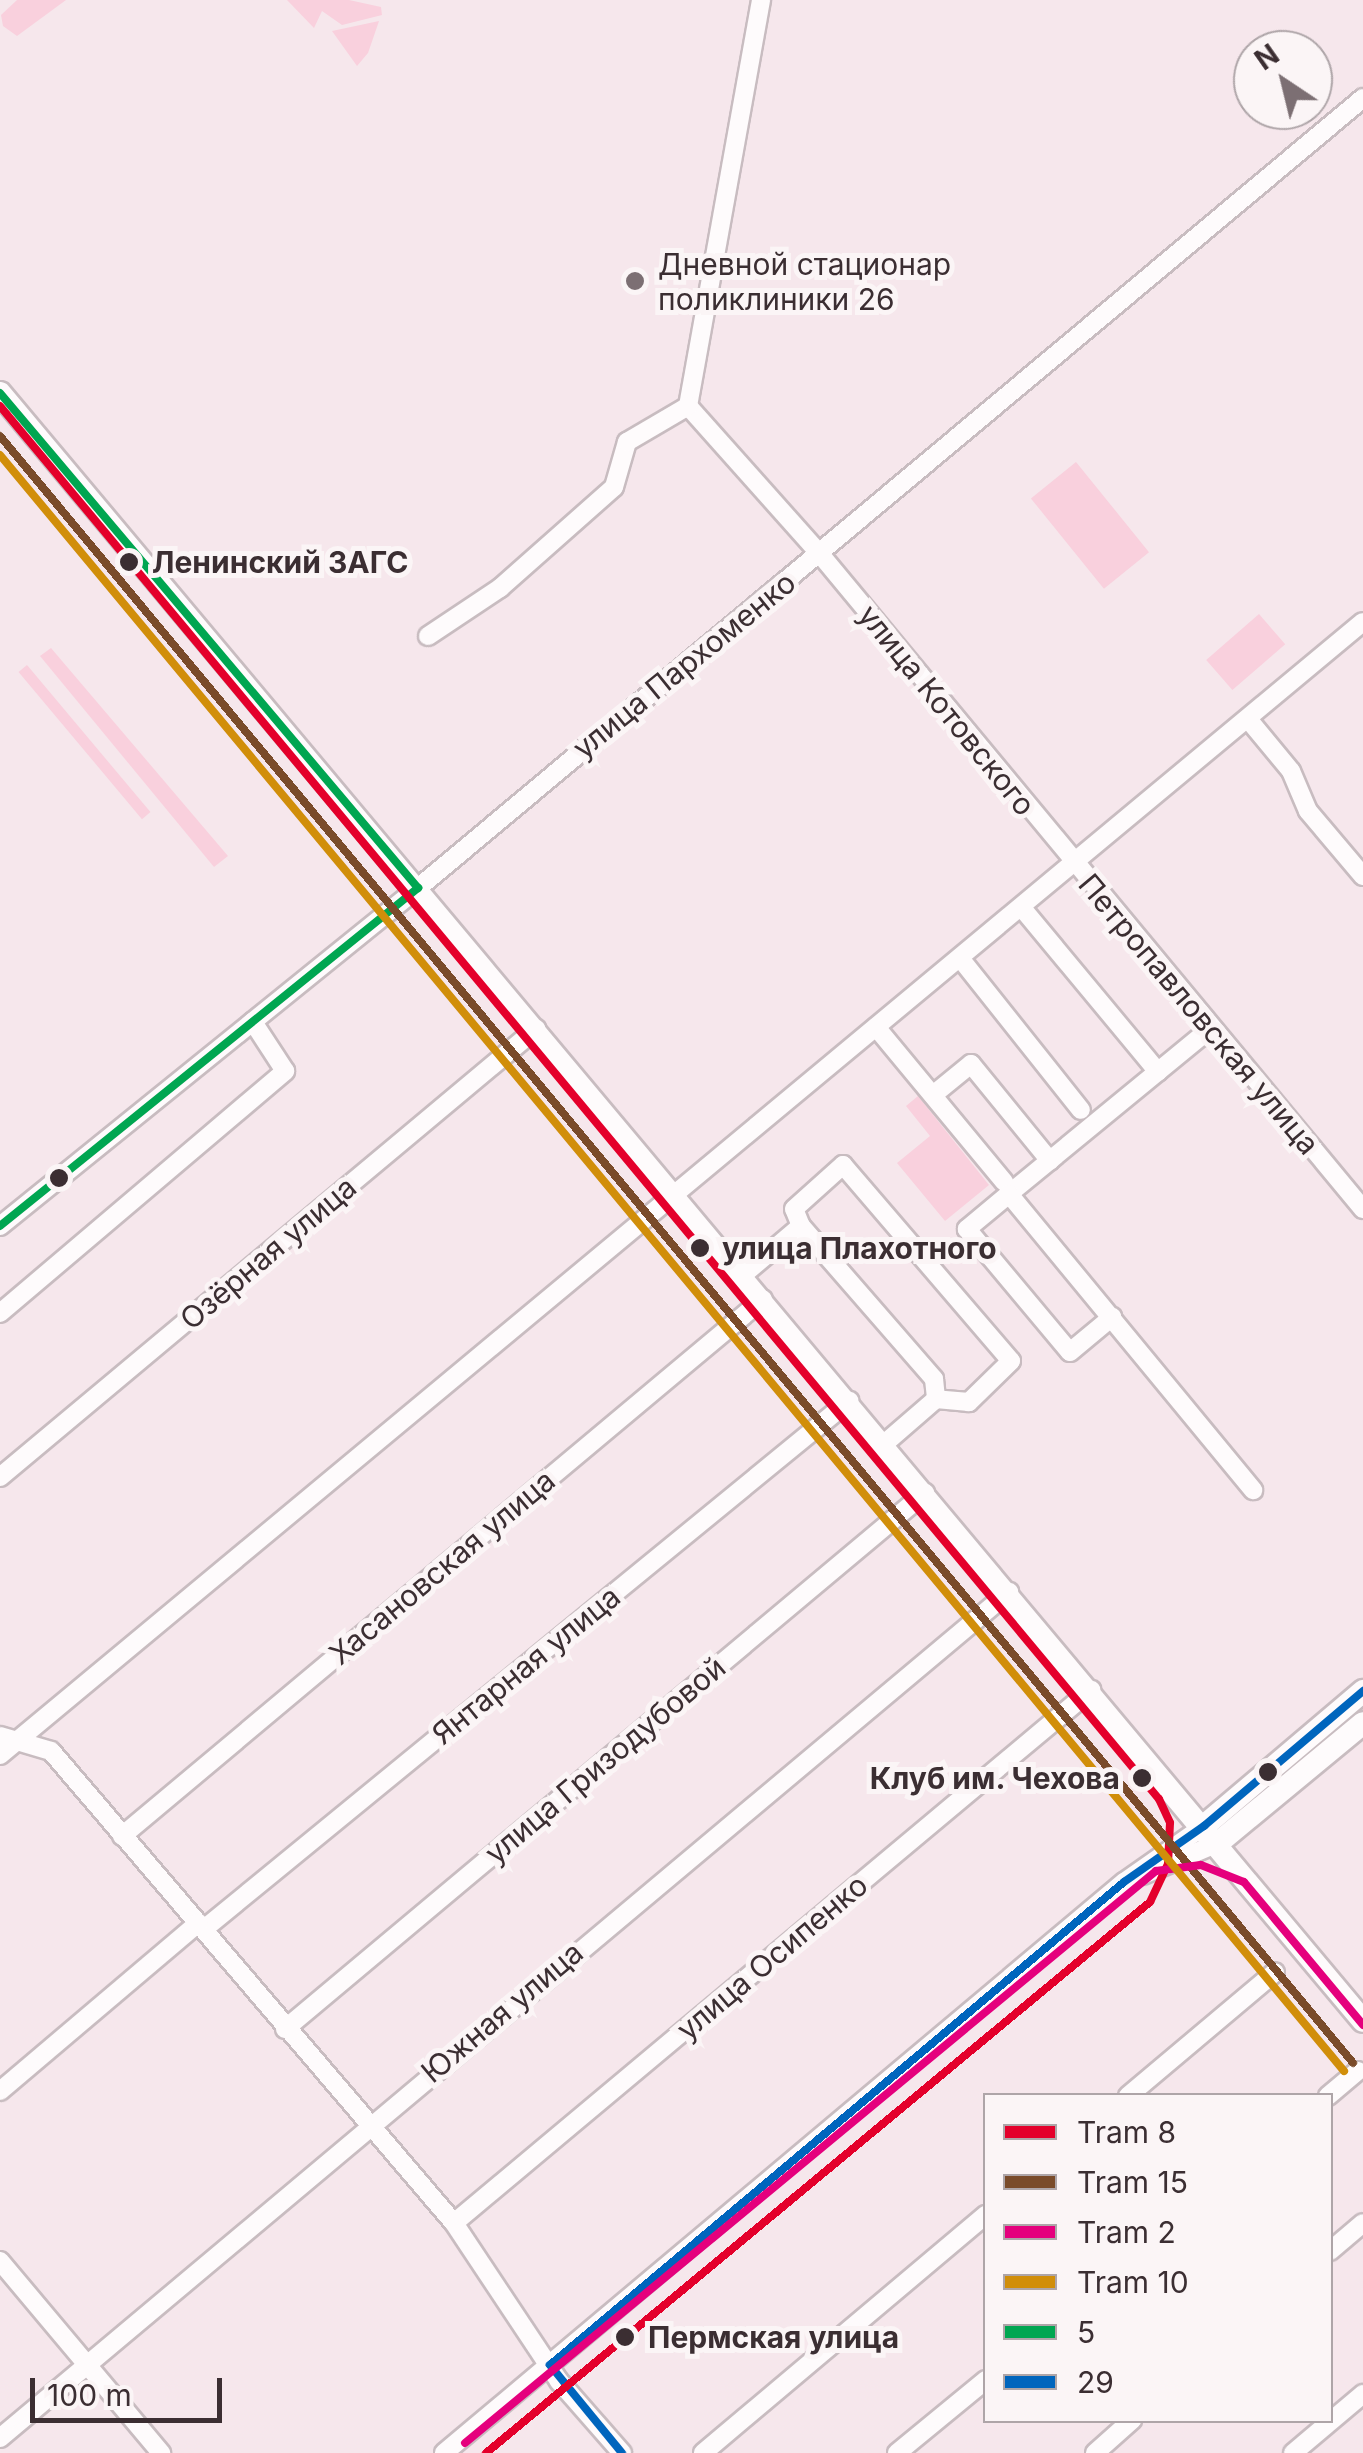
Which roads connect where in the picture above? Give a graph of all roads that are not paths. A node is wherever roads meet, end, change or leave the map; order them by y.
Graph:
1 (761, 0) edge
2 (1363, 98) edge
3 (0, 393) edge
4 (688, 406) junction
5 (820, 554) junction
6 (1363, 622) edge
7 (428, 636) dead end
8 (1248, 719) junction
9 (1074, 865) junction
10 (1363, 876) edge
11 (418, 888) junction
12 (1022, 908) junction
13 (960, 958) junction
14 (253, 1022) junction
15 (876, 1027) junction
16 (536, 1028) junction
17 (1211, 1028) junction
18 (1158, 1072) junction
19 (933, 1095) junction
20 (1081, 1110) dead end
21 (1050, 1161) junction
22 (1006, 1188) junction
23 (674, 1193) junction
24 (1363, 1209) edge
25 (0, 1226) edge
26 (801, 1226) junction
27 (743, 1275) junction
28 (763, 1299) junction
29 (0, 1313) edge
30 (1112, 1317) junction
31 (936, 1399) junction
32 (849, 1401) junction
33 (884, 1444) junction
34 (0, 1478) edge
35 (1253, 1490) dead end
36 (926, 1493) junction
37 (1008, 1592) junction
38 (1091, 1690) junction
39 (1363, 1691) edge
40 (1363, 1723) edge
41 (0, 1736) edge
42 (20, 1737) junction
43 (0, 1754) edge
44 (1211, 1835) junction
45 (122, 1836) junction
46 (201, 1926) junction
47 (1275, 1972) dead end
48 (1363, 2021) edge
49 (285, 2028) junction
50 (1358, 2071) dead end
51 (0, 2092) edge
52 (1132, 2093) edge
53 (1332, 2093) edge
54 (368, 2126) junction
55 (983, 2219) edge
56 (1363, 2223) edge
57 (454, 2224) junction
58 (1333, 2248) edge
59 (0, 2262) edge
60 (90, 2364) junction
61 (550, 2365) junction
62 (983, 2382) edge
63 (1363, 2394) edge
64 (1333, 2420) edge
65 (1129, 2423) edge
66 (1329, 2423) edge
67 (0, 2438) edge
68 (162, 2453) edge
69 (444, 2453) edge
70 (622, 2453) edge
71 (703, 2453) edge
72 (898, 2453) edge
73 (1094, 2453) edge
74 (1294, 2453) edge

1 - 4 street
2 - 5 street, улица Пархоменко
3 - 11 main road
4 - 5 street, улица Котовского
4 - 7 street
5 - 9 street, улица Котовского
5 - 11 street, улица Пархоменко
6 - 8 street
8 - 9 street
8 - 10 street
9 - 12 street
9 - 17 street, Петропавловская улица
11 - 14 street, улица Пархоменко
11 - 16 main road
12 - 13 street
12 - 18 street
13 - 15 street
13 - 20 street
14 - 25 street, улица Пархоменко
14 - 29 street
15 - 19 street
15 - 23 street
16 - 23 main road
16 - 34 street, Озёрная улица
17 - 18 street
17 - 24 street, Петропавловская улица
18 - 21 street
19 - 21 street
19 - 22 street
21 - 22 street
22 - 30 street
22 - 30 street
23 - 27 main road
23 - 42 street
26 - 27 street
26 - 31 street
26 - 31 street
27 - 28 main road
28 - 32 main road
28 - 45 street, Хасановская улица
30 - 35 street
31 - 33 street
32 - 33 main road
32 - 46 street, Янтарная улица
33 - 36 main road
36 - 37 main road
36 - 49 street, улица Гризодубовой
37 - 38 main road
37 - 54 street, Южная улица
38 - 44 main road
38 - 57 street, улица Осипенко
39 - 44 main road
40 - 44 main road
41 - 42 street
42 - 43 street
42 - 45 street
44 - 48 main road
44 - 61 street
45 - 46 street
46 - 49 street
46 - 51 street, Янтарная улица
47 - 52 street
49 - 54 street
50 - 53 street
54 - 57 street
54 - 60 street, Южная улица
55 - 71 street
56 - 58 street
57 - 61 street
59 - 60 street
60 - 67 street, Южная улица
60 - 68 street
61 - 69 street
61 - 70 street
62 - 72 street
63 - 64 street
65 - 73 street
66 - 74 street

